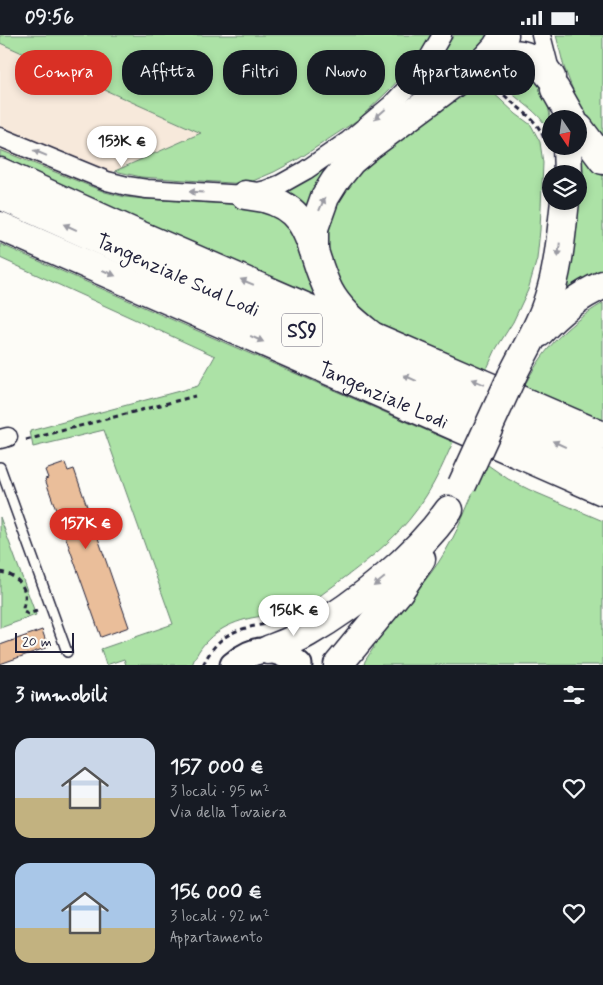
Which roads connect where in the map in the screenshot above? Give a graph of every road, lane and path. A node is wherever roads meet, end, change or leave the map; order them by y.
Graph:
1 (442, 35) edge
2 (504, 35) edge
3 (541, 35) edge
4 (494, 50) edge
5 (535, 60) edge
6 (553, 83) junction
7 (437, 95) edge
8 (502, 95) edge
9 (560, 110) edge
10 (567, 110) edge
11 (542, 134) edge
12 (0, 137) edge
13 (588, 141) edge
14 (603, 160) edge
15 (0, 173) edge
16 (0, 195) edge
17 (245, 195) junction
18 (564, 210) edge
19 (0, 226) edge
20 (314, 251) junction
21 (603, 285) edge
22 (372, 336) junction
23 (527, 349) junction
24 (195, 396) dead end
25 (603, 436) edge
26 (4, 438) edge
27 (603, 465) edge
28 (0, 467) edge
29 (571, 477) junction
30 (603, 491) edge
31 (603, 507) edge
32 (449, 510) junction
33 (0, 572) edge
34 (50, 606) junction
35 (275, 623) dead end
36 (268, 650) junction
37 (67, 652) dead end
38 (342, 662) edge
39 (203, 665) edge
40 (233, 665) edge
41 (299, 665) edge

1 -> 17 street
2 - 4 main road
3 - 6 street
5 - 6 main road
6 - 9 main road
6 - 10 main road
20 -> 7 main road
8 - 11 path
17 -> 12 street
13 - 14 main road
22 -> 15 main road
27 -> 16 main road, Tangenziale Sud Lodi / SS9
17 - 20 main road
18 -> 23 main road
19 -> 29 main road, Tangenziale Lodi / SS9
20 - 22 main road
21 - 23 main road
25 -> 22 main road
23 - 32 main road, bridge
24 - 26 path
28 - 34 lane
29 - 30 main road, Tangenziale Lodi / SS9
29 - 31 main road
32 -> 36 main road
32 - 38 main road
33 - 34 path
34 - 37 lane
35 - 39 path
36 - 40 main road
36 - 41 main road

